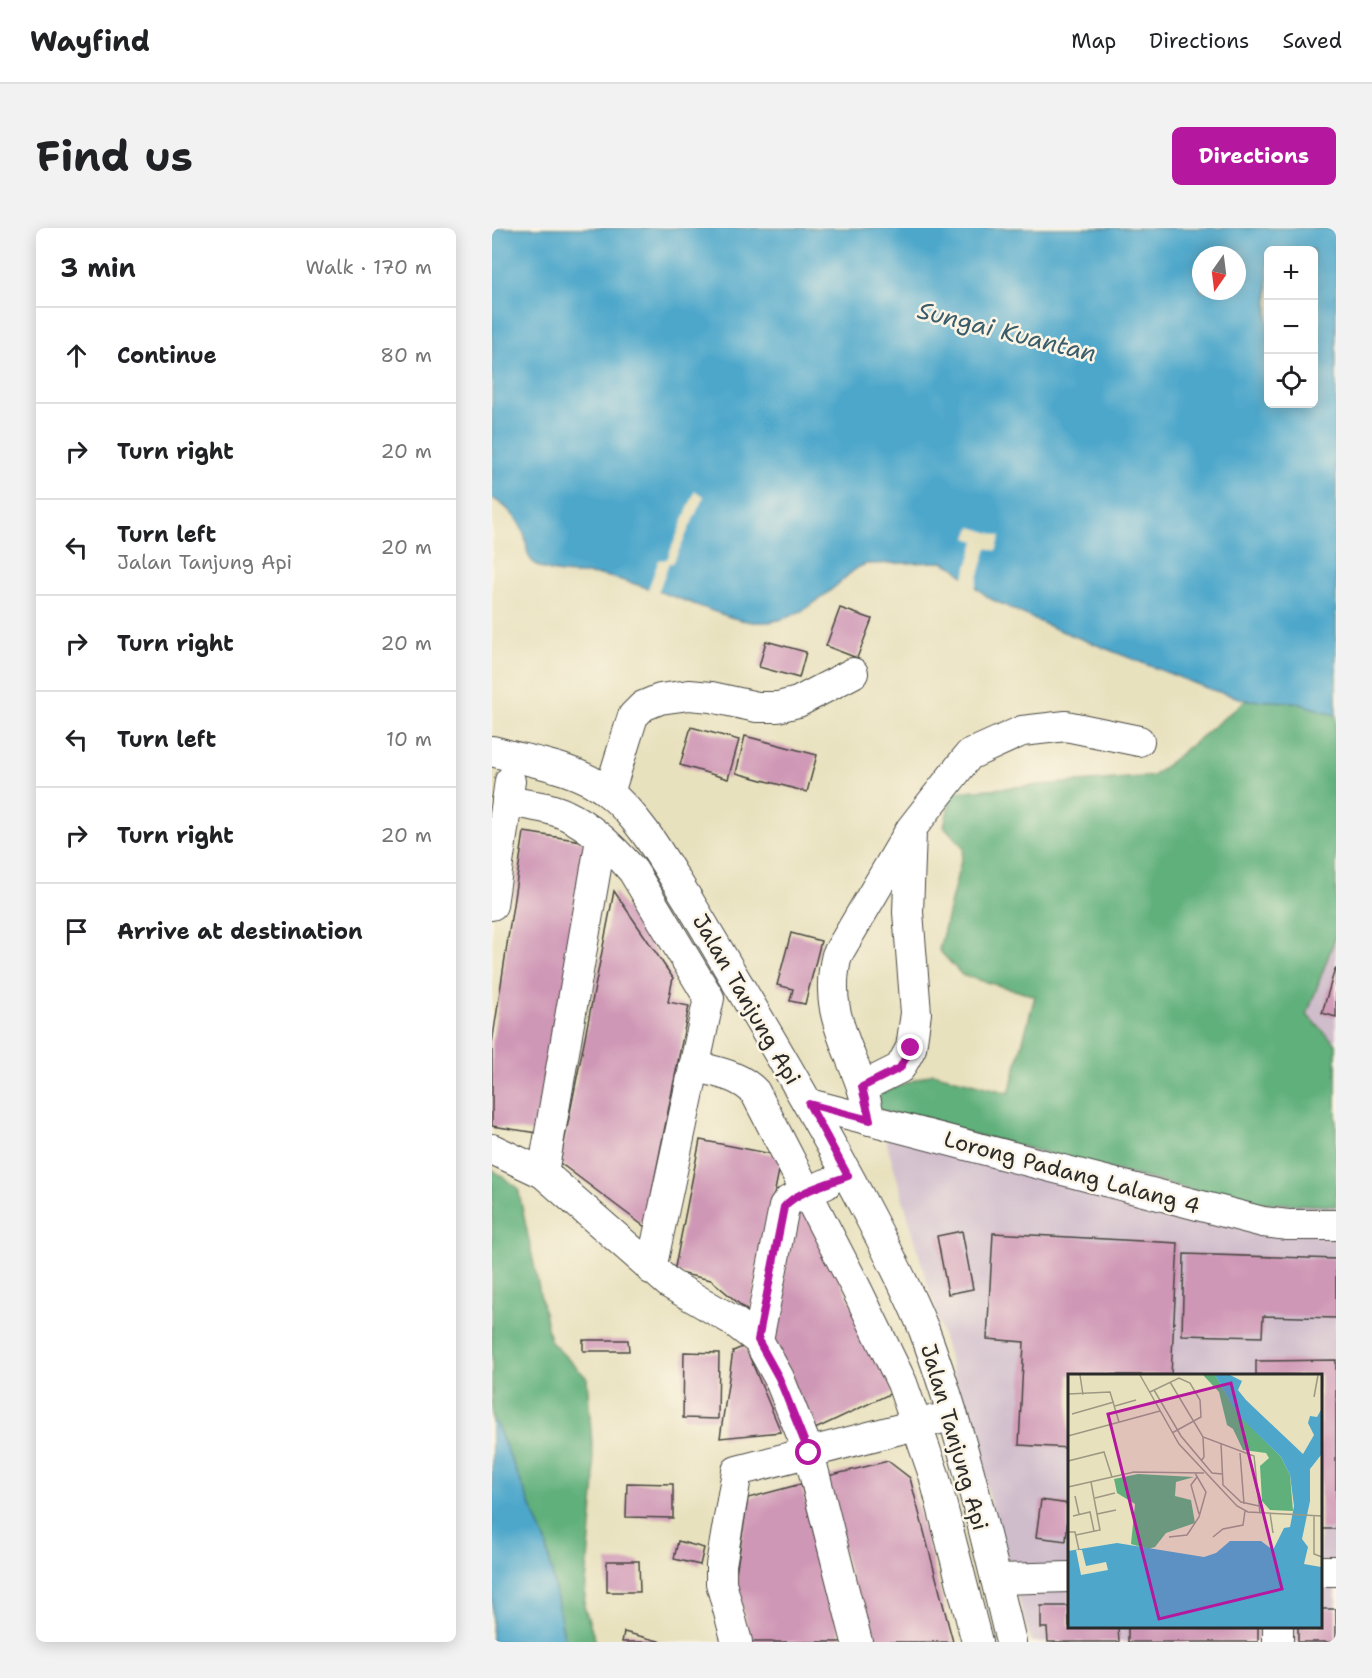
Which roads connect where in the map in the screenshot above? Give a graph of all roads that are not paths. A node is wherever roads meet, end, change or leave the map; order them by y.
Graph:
1 (853, 673) dead end
2 (1139, 741) dead end
3 (503, 754) edge
4 (609, 793) junction
5 (507, 801) junction
6 (911, 829) junction
7 (601, 839) junction
8 (492, 905) edge
9 (694, 1066) junction
10 (862, 1087) junction
11 (809, 1104) junction
12 (870, 1120) junction
13 (492, 1149) edge
14 (543, 1173) junction
15 (848, 1176) junction
16 (808, 1192) junction
17 (1336, 1225) edge
18 (651, 1269) junction
19 (758, 1340) junction
20 (953, 1415) junction
21 (918, 1425) junction
22 (809, 1453) junction
23 (1068, 1577) edge
24 (996, 1579) junction
25 (737, 1642) edge
26 (857, 1642) edge
27 (977, 1642) edge
28 (1011, 1642) edge

1 - 4 street
2 - 6 street
3 - 4 street, Jalan Tanjung Api
3 - 5 street
4 - 11 street, Jalan Tanjung Api
5 - 7 street
5 - 8 street
6 - 10 street
6 - 10 street
7 - 9 street
7 - 14 street
9 - 16 street
9 - 18 street
10 - 12 street
11 - 12 street, Lorong Padang Lalang 4
11 - 15 street, Jalan Tanjung Api
12 - 17 street, Lorong Padang Lalang 4
13 - 14 street
14 - 18 street
15 - 16 street
15 - 20 street, Jalan Tanjung Api
16 - 19 street
16 - 21 street
18 - 19 street
19 - 22 street
20 - 21 street
20 - 24 street, Jalan Tanjung Api
21 - 22 street
21 - 27 street
22 - 25 street
22 - 26 street
23 - 24 street
24 - 28 street, Jalan Tanjung Api

